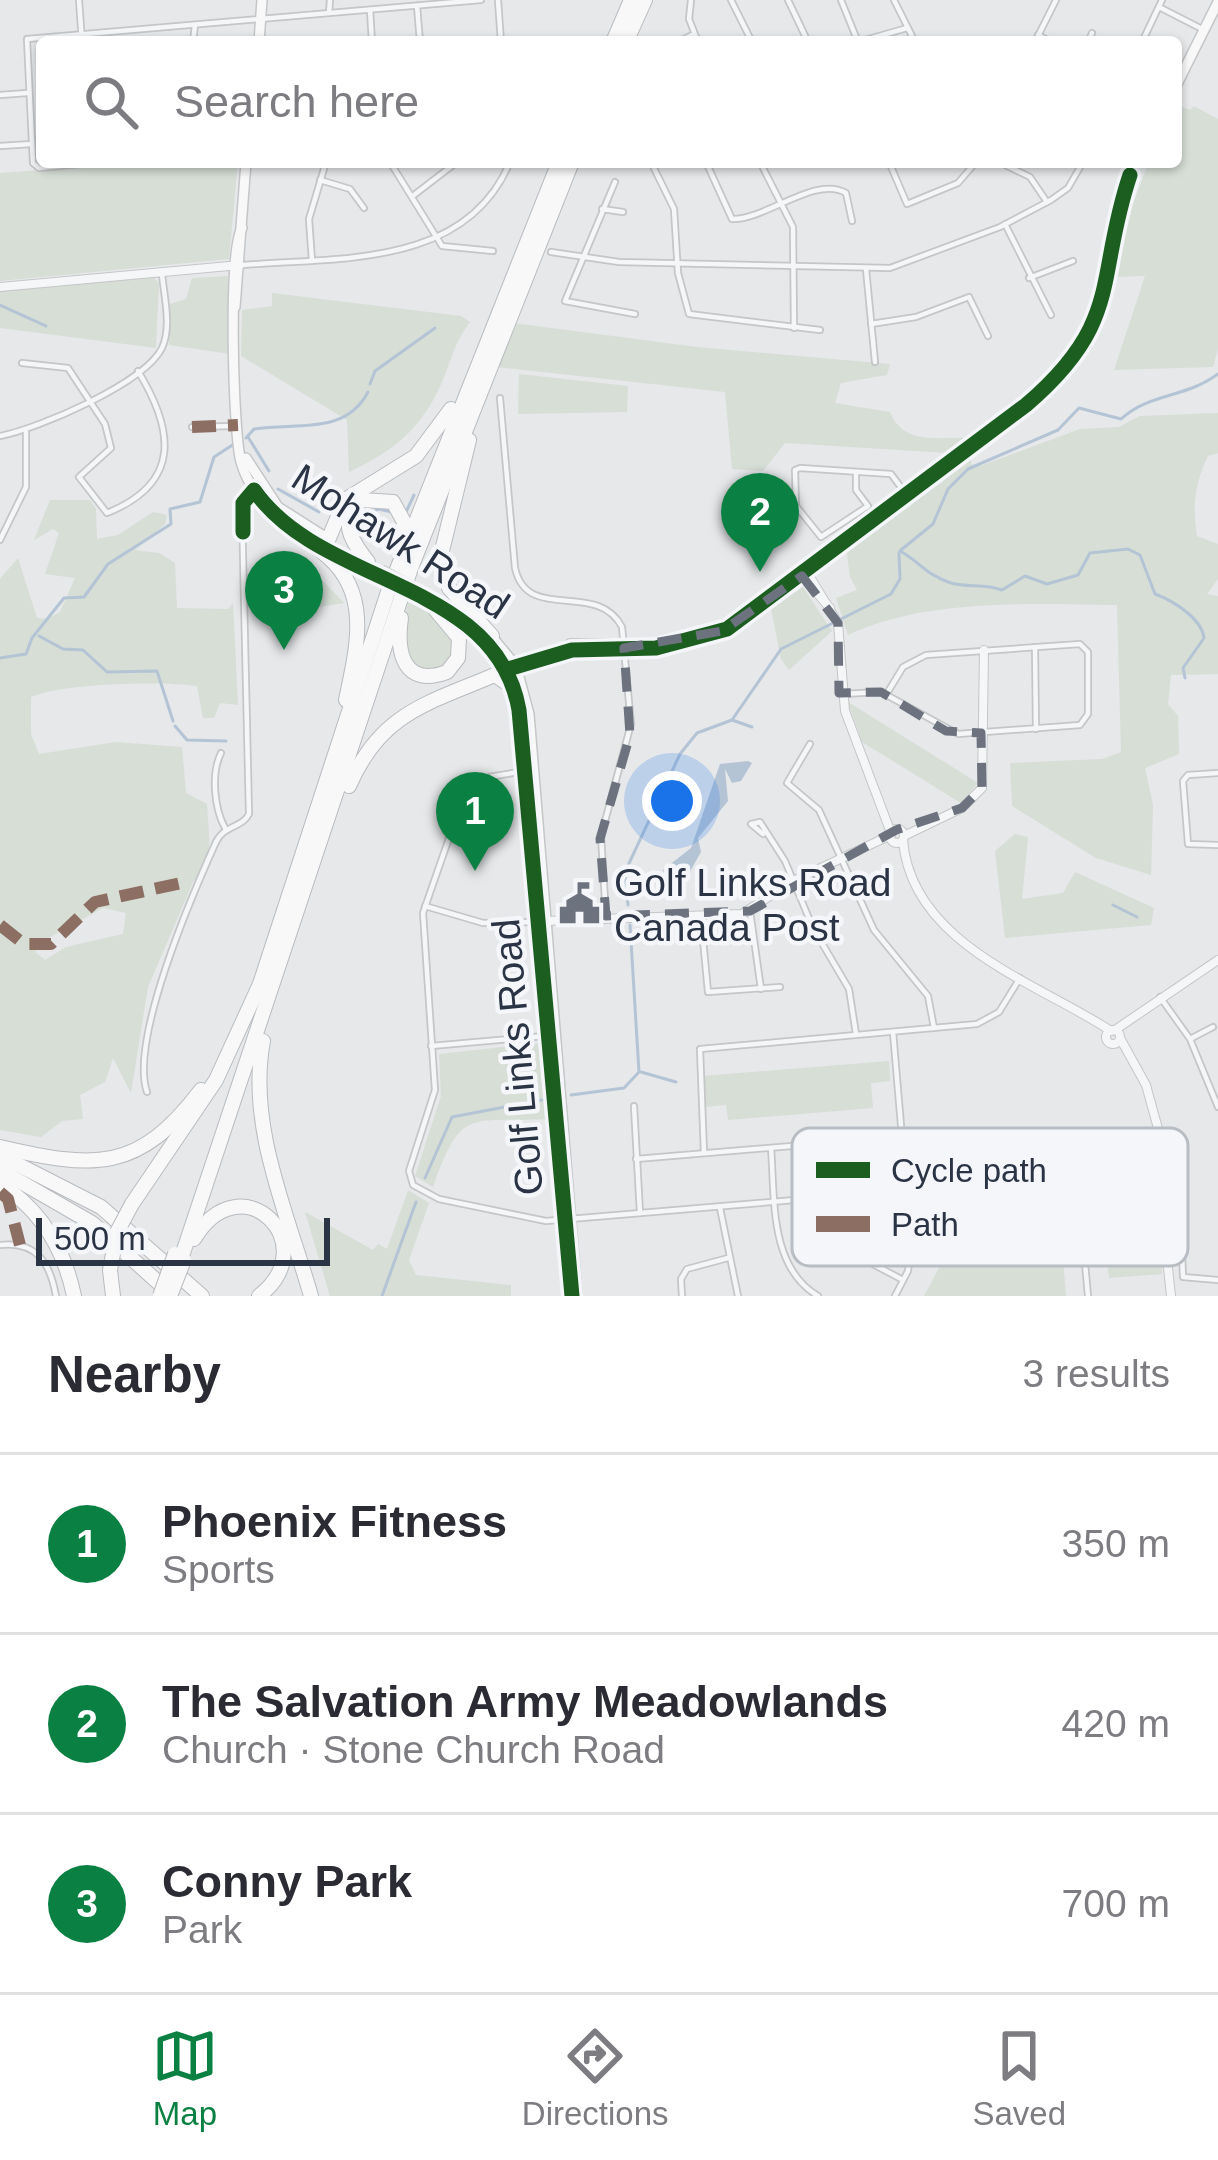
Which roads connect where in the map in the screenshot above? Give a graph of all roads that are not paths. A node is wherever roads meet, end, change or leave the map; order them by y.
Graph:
1 (80, 0) edge
2 (259, 0) edge
3 (329, 0) edge
4 (482, 0) edge
5 (498, 0) edge
6 (632, 0) edge
7 (646, 0) edge
8 (691, 0) edge
9 (731, 0) edge
10 (788, 0) edge
11 (842, 0) edge
12 (894, 0) edge
13 (1056, 0) edge
14 (1218, 2) edge
15 (1161, 4) edge
16 (417, 6) junction
17 (370, 10) junction
18 (329, 13) junction
19 (258, 19) junction
20 (195, 26) junction
21 (907, 28) junction
22 (139, 30) junction
23 (1204, 30) junction
24 (1092, 33) dead end
25 (694, 34) joint
26 (82, 36) edge
27 (96, 36) edge
28 (140, 36) edge
29 (194, 36) edge
30 (257, 36) edge
31 (372, 36) edge
32 (420, 36) edge
33 (501, 36) edge
34 (616, 36) edge
35 (629, 36) edge
36 (690, 36) edge
37 (749, 36) edge
38 (805, 36) edge
39 (856, 36) edge
40 (890, 36) edge
41 (912, 36) edge
42 (1038, 36) edge
43 (1091, 36) edge
44 (1145, 36) edge
45 (36, 39) edge
46 (1182, 74) edge
47 (27, 93) junction
48 (0, 95) edge
49 (36, 119) edge
50 (30, 120) junction
51 (32, 144) junction
52 (0, 146) edge
53 (36, 165) edge
54 (246, 168) edge
55 (324, 168) edge
56 (395, 168) edge
57 (449, 168) edge
58 (507, 168) edge
59 (557, 168) edge
60 (569, 168) edge
61 (654, 168) edge
62 (709, 168) edge
63 (763, 168) edge
64 (892, 168) edge
65 (971, 168) edge
66 (1012, 168) edge
67 (1026, 168) edge
68 (1080, 168) edge
69 (1134, 168) edge
70 (1023, 173) junction
71 (320, 180) junction
72 (616, 182) dead end
73 (414, 195) junction
74 (1047, 202) junction
75 (781, 204) junction
76 (364, 208) dead end
77 (602, 209) junction
78 (622, 212) dead end
79 (852, 221) dead end
80 (1005, 224) junction
81 (437, 237) junction
82 (493, 251) dead end
83 (551, 252) dead end
84 (580, 260) junction
85 (312, 261) junction
86 (1073, 261) dead end
87 (677, 264) junction
88 (238, 266) junction
89 (796, 268) junction
90 (866, 269) junction
91 (162, 274) junction
92 (1029, 278) junction
93 (0, 286) edge
94 (635, 314) dead end
95 (1051, 316) dead end
96 (871, 324) junction
97 (794, 328) junction
98 (820, 330) dead end
99 (988, 336) dead end
100 (875, 362) dead end
101 (22, 363) dead end
102 (138, 371) junction
103 (477, 379) junction
104 (500, 398) dead end
105 (91, 400) junction
106 (192, 427) dead end
107 (26, 431) junction
108 (239, 431) junction
109 (0, 436) edge
110 (856, 472) junction
111 (257, 488) junction
112 (906, 494) junction
113 (283, 522) junction
114 (0, 540) edge
115 (326, 542) junction
116 (411, 568) junction
117 (376, 569) junction
118 (805, 574) junction
119 (388, 592) junction
120 (424, 598) junction
121 (492, 636) junction
122 (624, 645) junction
123 (1035, 647) junction
124 (983, 650) junction
125 (506, 670) junction
126 (515, 689) joint
127 (842, 694) junction
128 (886, 695) junction
129 (1036, 729) junction
130 (981, 734) junction
131 (809, 744) dead end
132 (221, 753) dead end
133 (525, 771) junction
134 (1218, 772) edge
135 (329, 776) junction
136 (225, 829) junction
137 (763, 834) dead end
138 (899, 835) junction
139 (323, 839) junction
140 (1218, 845) edge
141 (841, 860) junction
142 (793, 881) junction
143 (425, 906) junction
144 (750, 911) junction
145 (606, 916) junction
146 (701, 918) junction
147 (541, 921) junction
148 (283, 944) junction
149 (1218, 960) edge
150 (1020, 978) junction
151 (780, 987) dead end
152 (761, 990) junction
153 (1160, 996) junction
154 (1213, 1027) dead end
155 (934, 1028) junction
156 (239, 1030) junction
157 (892, 1032) junction
158 (551, 1035) junction
159 (856, 1035) junction
160 (1114, 1036) junction
161 (1190, 1039) junction
162 (431, 1046) junction
163 (1218, 1079) edge
164 (1206, 1082) junction
165 (147, 1092) dead end
166 (634, 1106) dead end
167 (1218, 1107) edge
168 (901, 1128) edge
169 (1153, 1128) edge
170 (792, 1146) edge
171 (771, 1148) junction
172 (0, 1151) edge
173 (704, 1154) junction
174 (636, 1159) junction
175 (0, 1170) edge
176 (0, 1184) edge
177 (792, 1201) edge
178 (775, 1202) junction
179 (720, 1208) junction
180 (640, 1213) junction
181 (568, 1220) junction
182 (0, 1245) edge
183 (728, 1258) junction
184 (178, 1261) junction
185 (876, 1266) edge
186 (908, 1266) edge
187 (1085, 1266) edge
188 (1167, 1266) edge
189 (1183, 1266) edge
190 (903, 1280) junction
191 (1218, 1280) edge
192 (574, 1294) edge
193 (56, 1296) edge
194 (74, 1296) edge
195 (113, 1296) edge
196 (168, 1296) edge
197 (202, 1296) edge
198 (213, 1296) edge
199 (259, 1296) edge
200 (309, 1296) edge
201 (682, 1296) edge
202 (738, 1296) edge
203 (818, 1296) edge
204 (895, 1296) edge
205 (1088, 1296) edge
206 (1170, 1296) edge

1 - 26 street
2 - 19 main road
3 - 18 street
4 - 16 street
5 - 33 street
6 - 34 highway
7 - 35 highway
8 - 25 street
9 - 37 street
10 - 38 street
11 - 39 street
12 - 21 street
13 - 42 street
14 - 23 main road
15 - 23 street
15 - 44 street
16 - 17 street
16 - 32 street
17 - 18 street
17 - 31 street
18 - 19 street
19 - 20 street
19 - 30 main road
20 - 22 street
20 - 29 street
21 - 40 street
21 - 41 street
22 - 27 street
22 - 28 street
23 - 46 main road
24 - 43 street
25 - 36 street
45 - 47 street
47 - 48 street
47 - 50 street
49 - 50 street
50 - 51 street
51 - 52 street
51 - 53 street
54 - 88 main road, Mohawk Road
55 - 71 street
56 - 73 street
57 - 73 street
58 - 81 street
59 - 103 highway
60 - 103 highway
61 - 87 street
62 - 75 street
63 - 75 street
64 - 65 street
66 - 70 street
67 - 70 street
68 - 74 street
69 - 112 main road
70 - 74 street
71 - 76 street
71 - 85 street
72 - 77 street
73 - 81 street
74 - 80 street
75 - 79 street
75 - 89 street
77 - 78 street
77 - 84 street
80 - 90 street
80 - 92 street
81 - 82 street
81 - 85 street
83 - 84 street
84 - 87 street
84 - 94 street
85 - 88 street
86 - 92 street
87 - 89 street
87 - 97 street
88 - 91 street
88 - 108 main road, Mohawk Road
89 - 90 street
89 - 97 street
90 - 96 street
91 - 93 street
91 - 102 street
92 - 95 street
96 - 99 street
96 - 100 street
97 - 98 street
101 - 105 street
102 - 105 street
102 - 105 street
103 - 115 highway
103 - 116 highway
103 - 119 highway
103 - 121 highway
104 - 122 street
105 - 107 street
106 - 108 street
107 - 109 street
107 - 114 street
108 - 111 main road, Mohawk Road
110 - 110 street
110 - 112 street
111 - 113 main road, Mohawk Road
111 - 115 main road, Mohawk Road
111 - 136 street
112 - 118 main road
113 - 115 main road, Mohawk Road
113 - 135 highway
115 - 117 main road, Mohawk Road
115 - 117 main road, Mohawk Road
116 - 120 highway
116 - 139 highway
117 - 119 highway
117 - 120 main road, Mohawk Road, bridge
118 - 122 main road
118 - 127 street
119 - 135 highway
120 - 121 main road, Mohawk Road
120 - 125 main road, Mohawk Road
121 - 125 main road, Mohawk Road
122 - 125 main road
122 - 145 street
123 - 124 street
123 - 129 street
123 - 129 street
124 - 128 street
124 - 130 street
125 - 126 highway
125 - 139 highway
125 - 147 main road, Golf Links Road
126 - 133 main road, Golf Links Road
127 - 128 street
127 - 138 street
128 - 130 street
129 - 130 street
130 - 138 street
131 - 141 street
132 - 136 street
133 - 143 street
133 - 147 main road, Golf Links Road
134 - 140 street
135 - 148 highway
136 - 165 street
137 - 142 street
138 - 141 street
138 - 150 street
139 - 148 highway
141 - 142 street
141 - 155 street
142 - 144 street
142 - 159 street
143 - 147 street
143 - 162 street
144 - 146 street
144 - 152 street
145 - 146 street
145 - 147 street
146 - 152 street
147 - 158 main road, Golf Links Road
148 - 156 highway
148 - 184 highway
148 - 200 highway
149 - 153 street
150 - 155 street
150 - 160 street
151 - 152 street
153 - 160 street
153 - 161 street
154 - 161 street
155 - 157 street
156 - 172 highway
156 - 195 highway, bridge
157 - 159 street
157 - 168 street
158 - 162 street
158 - 181 main road, Golf Links Road
159 - 173 street
160 - 169 street
161 - 164 street
162 - 181 street
163 - 164 street
164 - 167 street
166 - 174 street
170 - 171 street
171 - 173 street
171 - 178 street
172 - 184 highway
173 - 174 street
174 - 180 street
175 - 196 highway
176 - 194 highway
177 - 178 street
178 - 179 street
178 - 203 street
179 - 180 street
179 - 183 street
180 - 181 street
181 - 192 main road, Golf Links Road
182 - 193 street
183 - 201 street
183 - 202 street
184 - 196 highway, bridge
184 - 197 highway
184 - 198 highway
184 - 199 highway
185 - 190 street
186 - 190 street
187 - 205 street
188 - 206 street
189 - 191 street
190 - 204 street

